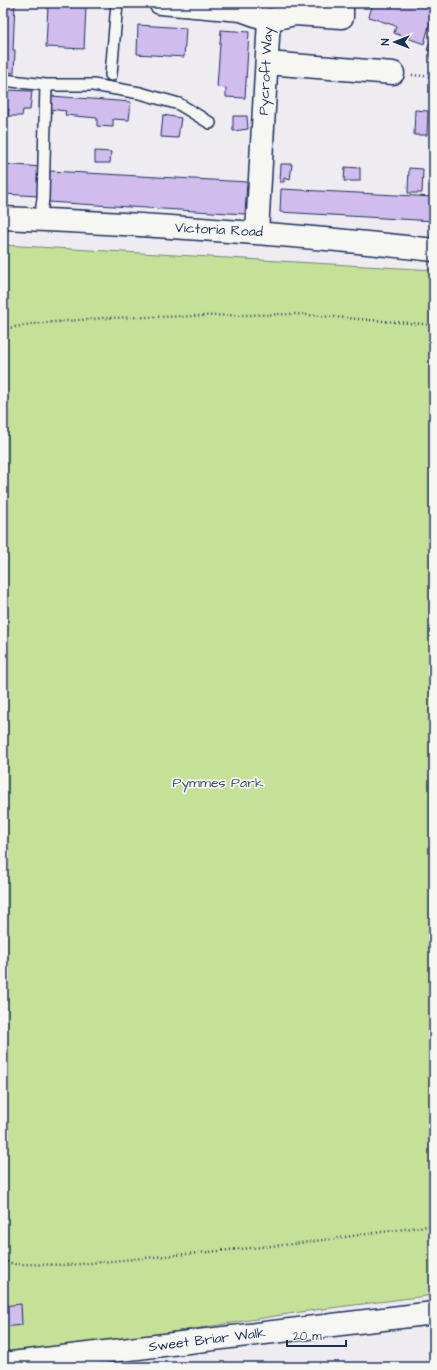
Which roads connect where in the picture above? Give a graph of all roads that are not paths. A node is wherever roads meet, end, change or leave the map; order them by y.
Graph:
1 (117, 3) edge
2 (160, 3) edge
3 (342, 3) edge
4 (185, 4) edge
5 (269, 20) junction
6 (267, 63) junction
7 (394, 73) dead end
8 (111, 75) dead end
9 (3, 80) edge
10 (46, 85) junction
11 (210, 123) dead end
12 (3, 218) edge
13 (40, 220) junction
14 (257, 232) junction
15 (434, 250) edge
16 (434, 1313) edge
17 (3, 1364) edge

1 - 8 lane
2 - 4 street, Pycroft Way
3 - 5 street
4 - 5 street, Pycroft Way
5 - 6 street, Pycroft Way
6 - 7 street
6 - 14 street, Pycroft Way
9 - 10 lane
10 - 11 lane
10 - 13 lane
12 - 13 street, Victoria Road
13 - 14 street, Victoria Road
14 - 15 street, Victoria Road
16 - 17 street, Sweet Briar Walk

